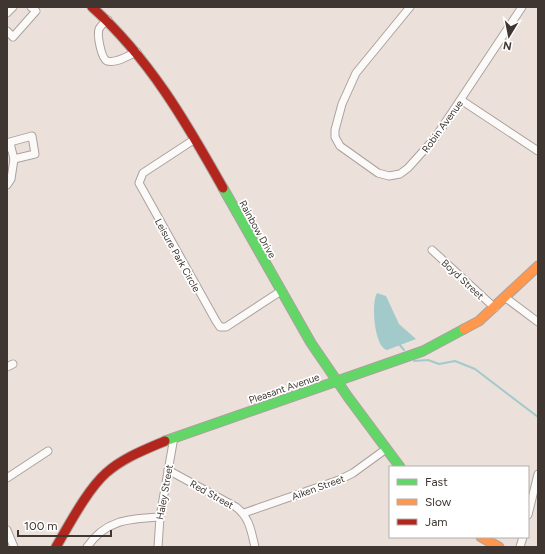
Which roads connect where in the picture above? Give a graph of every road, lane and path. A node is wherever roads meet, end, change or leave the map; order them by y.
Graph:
1 (31, 7) edge
2 (92, 7) edge
3 (410, 7) edge
4 (522, 7) edge
5 (108, 20) junction
6 (7, 31) edge
7 (136, 52) junction
8 (461, 100) junction
9 (195, 139) junction
10 (9, 147) edge
11 (538, 151) edge
12 (14, 158) junction
13 (7, 185) edge
14 (432, 250) dead end
15 (538, 266) edge
16 (281, 291) junction
17 (506, 298) junction
18 (495, 308) junction
19 (538, 322) edge
20 (336, 381) junction
21 (174, 437) junction
22 (386, 448) junction
23 (48, 451) dead end
24 (399, 466) edge
25 (168, 470) junction
26 (538, 474) edge
27 (7, 478) edge
28 (529, 511) edge
29 (244, 514) junction
30 (160, 517) junction
31 (7, 530) edge
32 (482, 538) edge
33 (14, 547) edge
34 (56, 547) edge
35 (87, 547) edge
36 (158, 547) edge
37 (255, 547) edge
38 (499, 547) edge

1 - 6 street
2 - 5 main road, Rainbow Drive
3 - 8 street, Robin Avenue
4 - 8 street, Robin Avenue
5 - 7 main road, Rainbow Drive
5 - 7 street
7 - 9 main road, Rainbow Drive
8 - 11 street
9 - 16 main road, Rainbow Drive
9 - 16 street, Leisure Park Circle
10 - 12 street
10 - 12 street
12 - 13 street
14 - 18 street, Boyd Street
15 - 17 main road, Pleasant Avenue
16 - 20 main road, Rainbow Drive
17 - 18 main road, Pleasant Avenue
17 - 19 street
18 - 20 main road, Pleasant Avenue
20 - 21 main road, Pleasant Avenue
20 - 22 main road, Rainbow Drive
21 - 25 street, Haley Street
21 - 34 main road, Pleasant Avenue
22 - 24 main road, Rainbow Drive
22 - 29 street, Aiken Street
23 - 27 street
25 - 29 street, Red Street
25 - 30 street, Haley Street
26 - 28 street
29 - 37 street, Red Street
30 - 35 street
30 - 36 street, Haley Street
31 - 33 street
32 - 38 main road

